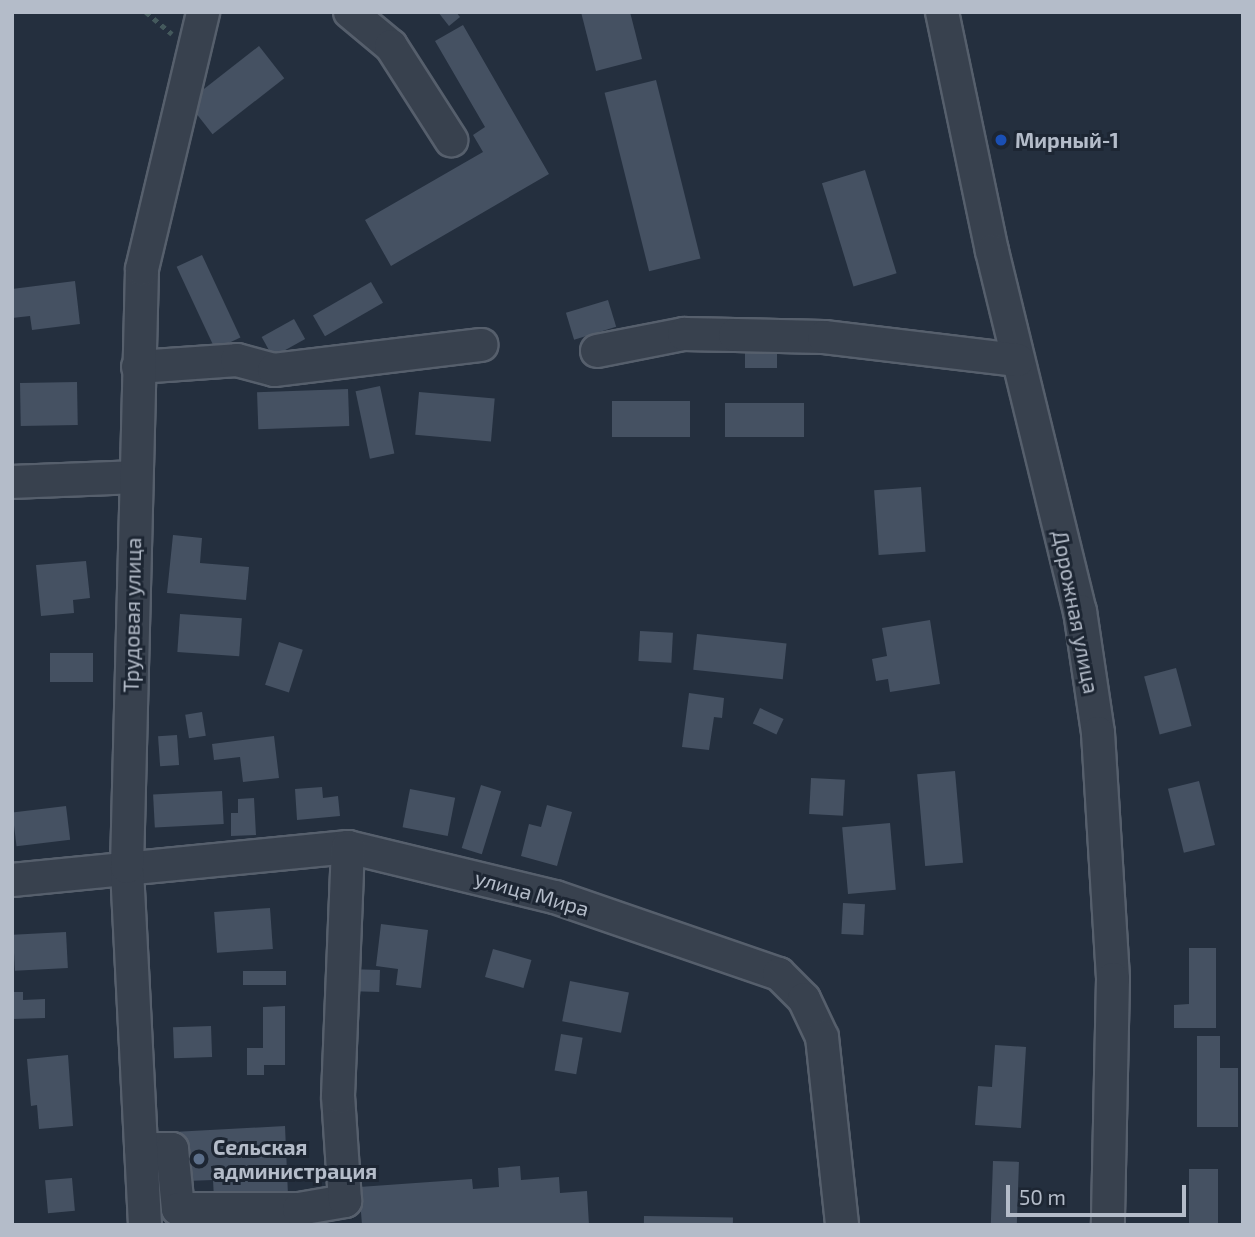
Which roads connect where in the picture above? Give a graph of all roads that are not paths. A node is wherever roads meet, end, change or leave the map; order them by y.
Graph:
1 (203, 12) edge
2 (350, 12) edge
3 (942, 12) edge
4 (451, 140) dead end
5 (481, 345) dead end
6 (597, 351) dead end
7 (1018, 360) junction
8 (138, 367) junction
9 (135, 477) junction
10 (12, 482) edge
11 (348, 847) junction
12 (127, 867) junction
13 (12, 880) edge
14 (141, 1149) junction
15 (145, 1225) edge
16 (842, 1225) edge
17 (1108, 1225) edge

1 - 8 street, Трудовая улица
2 - 4 street
3 - 7 street, Дорожная улица
5 - 8 street
6 - 7 street
7 - 17 street, Дорожная улица
8 - 9 street, Трудовая улица
9 - 10 street
9 - 12 street, Трудовая улица
11 - 12 street, улица Мира
11 - 14 street
11 - 16 street, улица Мира
12 - 13 street, улица Мира
12 - 14 street, Трудовая улица
14 - 15 street, Трудовая улица

